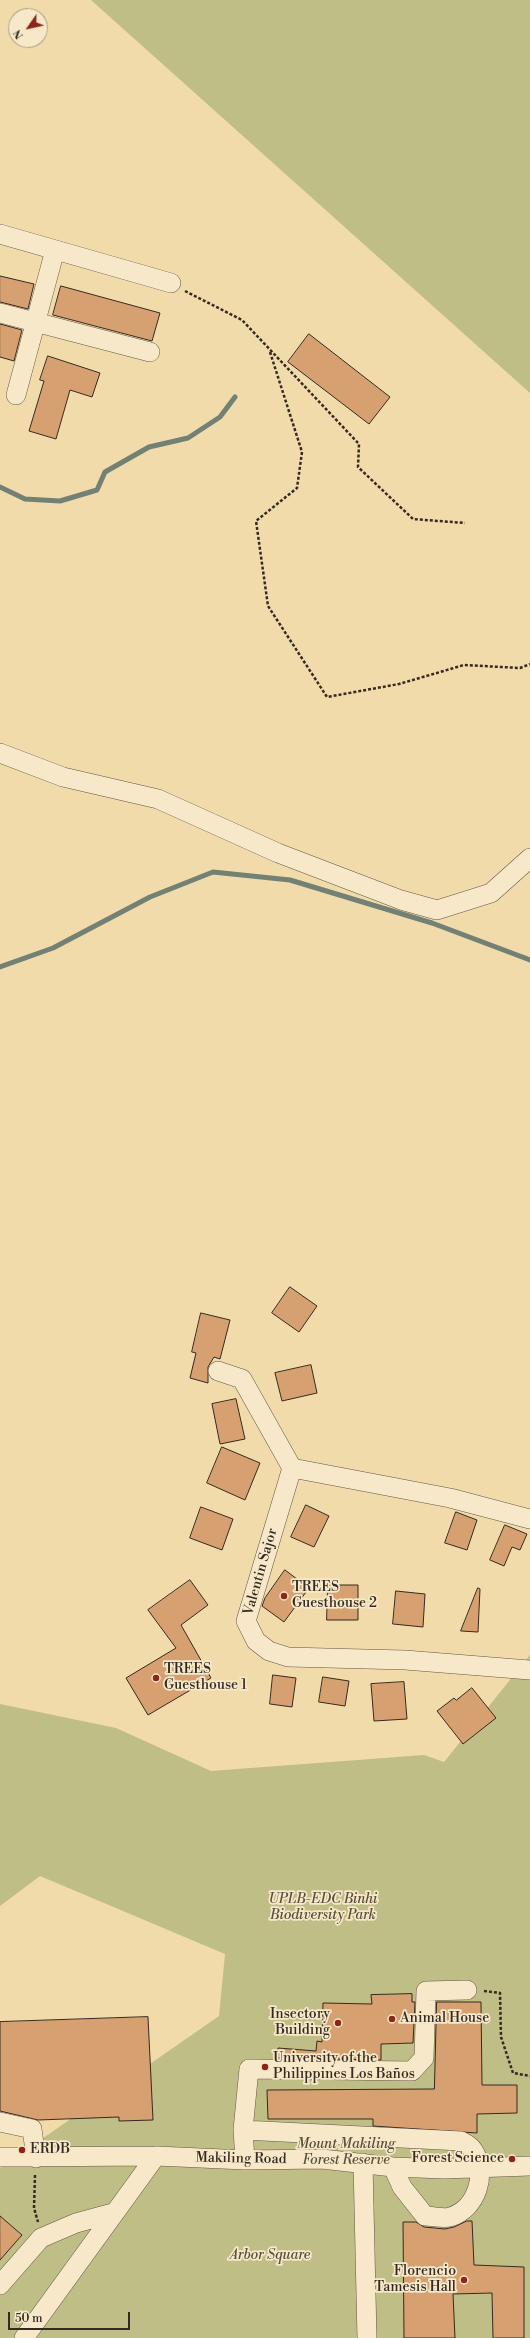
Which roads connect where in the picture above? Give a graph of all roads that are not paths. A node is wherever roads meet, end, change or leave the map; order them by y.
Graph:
1 (0, 234) edge
2 (55, 250) junction
3 (171, 283) road end
4 (0, 313) edge
5 (34, 323) junction
6 (150, 352) dead end
7 (16, 395) dead end
8 (0, 753) edge
9 (530, 858) edge
10 (218, 1371) dead end
11 (292, 1468) junction
12 (530, 1519) edge
13 (530, 1670) edge
14 (467, 1990) dead end
15 (0, 2122) edge
16 (243, 2130) junction
17 (156, 2156) junction
18 (0, 2157) edge
19 (244, 2160) junction
20 (363, 2163) junction
21 (36, 2165) junction
22 (530, 2166) edge
23 (393, 2167) junction
24 (480, 2168) junction
25 (113, 2213) junction
26 (0, 2286) edge
27 (24, 2338) edge
28 (367, 2338) edge

1 - 2 street
2 - 3 street
2 - 5 street
4 - 5 street
5 - 6 street
5 - 7 street
8 - 9 street
10 - 11 street
11 - 12 street
11 - 13 street, Valentin Sajor
14 - 16 street
15 - 21 street
16 - 19 street
16 - 24 street
17 - 19 street, Makiling Road
17 - 21 street, Makiling Road
17 - 25 street
18 - 21 street, Makiling Road
19 - 20 street, Makiling Road
20 - 23 street, Makiling Road
20 - 28 street
22 - 24 street, Makiling Road
23 - 24 street, Makiling Road
23 - 24 street
25 - 26 street
25 - 27 street

